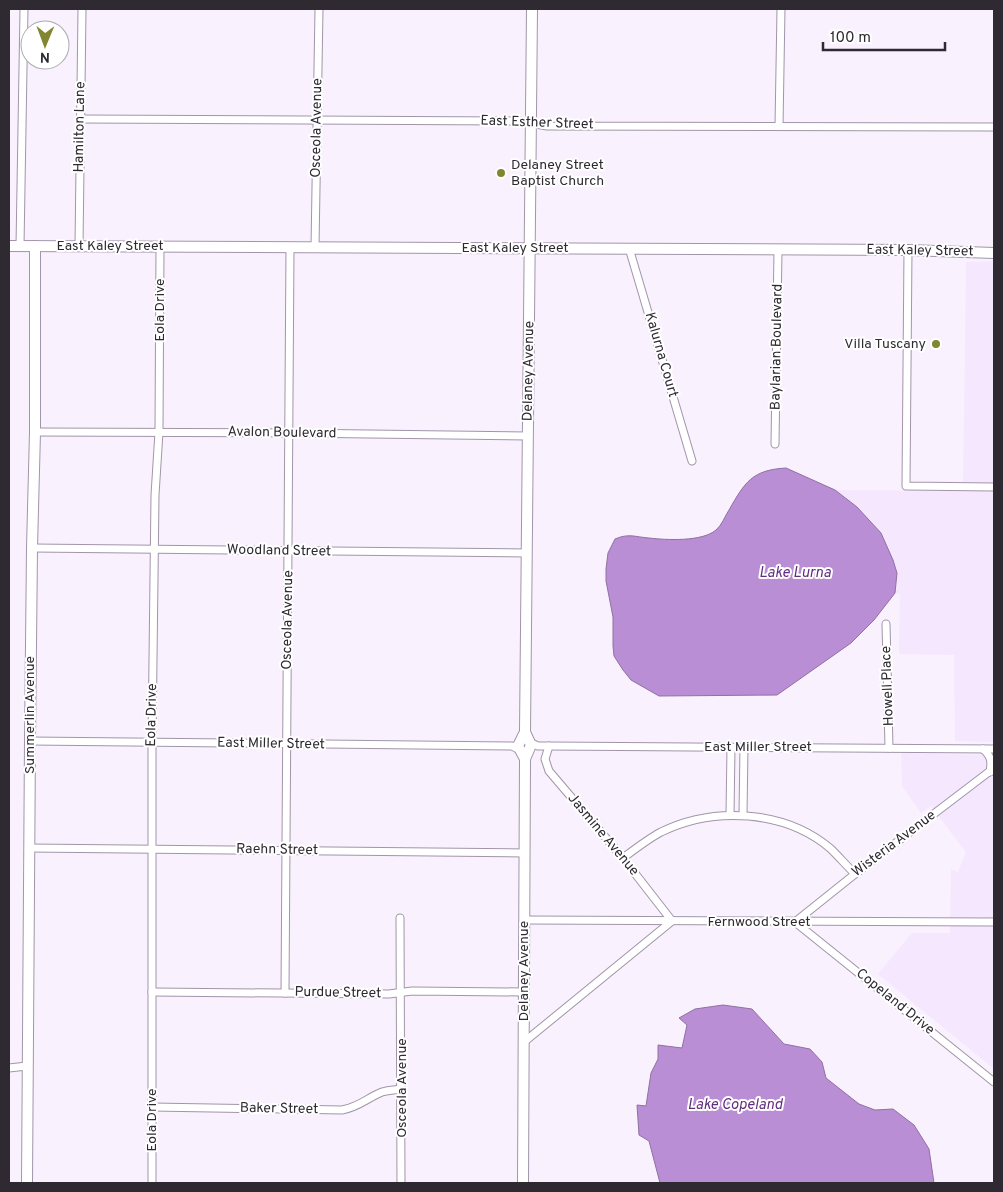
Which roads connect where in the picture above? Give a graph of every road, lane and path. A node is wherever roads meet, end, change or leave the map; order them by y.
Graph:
1 (24, 9) edge
2 (82, 9) edge
3 (319, 9) edge
4 (532, 9) edge
5 (781, 9) edge
6 (80, 119) junction
7 (317, 120) junction
8 (531, 123) junction
9 (779, 126) junction
10 (994, 127) edge
11 (9, 246) edge
12 (20, 246) junction
13 (35, 246) junction
14 (79, 246) junction
15 (160, 247) junction
16 (290, 247) junction
17 (316, 247) junction
18 (531, 248) junction
19 (629, 248) junction
20 (778, 250) junction
21 (908, 250) junction
22 (994, 253) edge
23 (35, 432) junction
24 (159, 432) junction
25 (289, 432) junction
26 (528, 436) junction
27 (775, 444) dead end
28 (692, 462) dead end
29 (994, 487) edge
30 (32, 548) junction
31 (154, 550) junction
32 (289, 551) junction
33 (527, 553) junction
34 (886, 624) dead end
35 (30, 741) junction
36 (152, 742) junction
37 (287, 744) junction
38 (525, 746) junction
39 (550, 746) junction
40 (731, 747) junction
41 (744, 747) junction
42 (889, 748) junction
43 (980, 749) junction
44 (994, 749) edge
45 (992, 770) edge
46 (730, 816) junction
47 (743, 816) junction
48 (29, 848) junction
49 (151, 850) junction
50 (287, 850) junction
51 (524, 853) junction
52 (623, 858) junction
53 (854, 874) junction
54 (400, 918) dead end
55 (524, 920) junction
56 (672, 921) junction
57 (795, 922) junction
58 (994, 922) edge
59 (152, 992) junction
60 (523, 992) junction
61 (285, 993) junction
62 (401, 993) junction
63 (524, 1042) junction
64 (28, 1066) junction
65 (9, 1068) edge
66 (994, 1082) edge
67 (402, 1089) junction
68 (152, 1107) junction
69 (27, 1183) edge
70 (152, 1183) edge
71 (401, 1183) edge
72 (523, 1183) edge

1 - 12 street
2 - 6 street, Hamilton Lane
3 - 7 street, Osceola Avenue
4 - 8 street, Delaney Avenue
5 - 9 street
6 - 7 street, East Esther Street
6 - 14 street, Hamilton Lane
7 - 8 street, East Esther Street
7 - 17 street, Osceola Avenue
8 - 9 street, East Esther Street
8 - 18 street, Delaney Avenue
9 - 10 street, East Esther Street
11 - 12 street
12 - 13 street, East Kaley Street
13 - 14 street, East Kaley Street
13 - 23 street, Summerlin Avenue
14 - 15 street, East Kaley Street
15 - 16 street, East Kaley Street
15 - 24 street, Eola Drive
16 - 17 street, East Kaley Street
16 - 25 street, Osceola Avenue
17 - 18 street, East Kaley Street
18 - 19 street, East Kaley Street
18 - 26 street, Delaney Avenue
19 - 20 street, East Kaley Street
19 - 28 street, Kalurna Court
20 - 21 street, East Kaley Street
20 - 27 street, Baylarian Boulevard
21 - 22 street, East Kaley Street
21 - 29 street
23 - 24 street, Avalon Boulevard
23 - 30 street, Summerlin Avenue
24 - 25 street, Avalon Boulevard
24 - 31 street, Eola Drive
25 - 26 street, Avalon Boulevard
25 - 32 street, Osceola Avenue
26 - 33 street, Delaney Avenue
30 - 31 street, Woodland Street
30 - 35 street, Summerlin Avenue
31 - 32 street, Woodland Street
31 - 36 street, Eola Drive
32 - 33 street, Woodland Street
32 - 37 street, Osceola Avenue
33 - 38 street, Delaney Avenue
34 - 42 street, Howell Place
35 - 36 street, East Miller Street
35 - 48 street, Summerlin Avenue
36 - 37 street, East Miller Street
36 - 49 street, Eola Drive
37 - 38 street, East Miller Street
37 - 50 street, Osceola Avenue
38 - 39 street, East Miller Street
38 - 51 street, Delaney Avenue
39 - 40 street, East Miller Street
39 - 52 street, Jasmine Avenue
40 - 41 street, East Miller Street
40 - 46 street
41 - 42 street, East Miller Street
41 - 47 street
42 - 43 street, East Miller Street
43 - 44 street
43 - 45 street
45 - 53 street, Wisteria Avenue
46 - 47 street
46 - 52 street
47 - 53 street
48 - 49 street, Raehn Street
48 - 64 street, Summerlin Avenue
49 - 50 street, Raehn Street
49 - 59 street, Eola Drive
50 - 51 street, Raehn Street
50 - 61 street, Osceola Avenue
51 - 55 street, Delaney Avenue
52 - 56 street, Jasmine Avenue
53 - 57 street, Wisteria Avenue
54 - 62 street, Osceola Avenue
55 - 56 street, Fernwood Street
55 - 60 street, Delaney Avenue
56 - 57 street, Fernwood Street
56 - 63 street
57 - 58 street, Fernwood Street
57 - 66 street, Copeland Drive
59 - 61 street, Purdue Street
59 - 68 street, Eola Drive
60 - 62 street, Purdue Street
60 - 63 street, Delaney Avenue
61 - 62 street, Purdue Street
62 - 67 street, Osceola Avenue
63 - 72 street, Delaney Avenue
64 - 65 street
64 - 69 street, Summerlin Avenue
67 - 68 street, Baker Street
67 - 71 street, Osceola Avenue
68 - 70 street, Eola Drive

